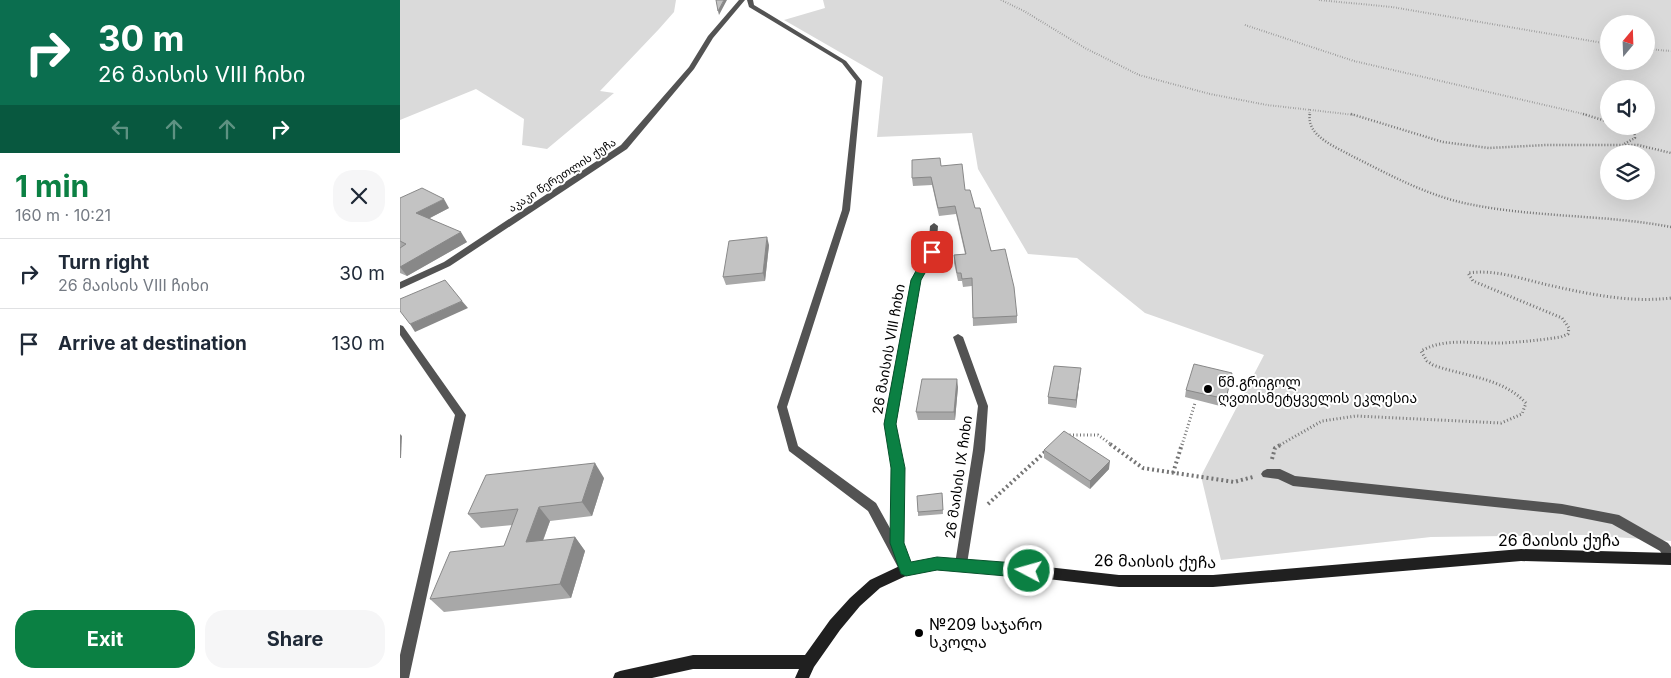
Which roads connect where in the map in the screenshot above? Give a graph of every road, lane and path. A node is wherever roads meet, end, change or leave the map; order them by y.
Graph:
1 (742, 0) edge
2 (750, 0) edge
3 (1001, 0) edge
4 (1319, 0) edge
5 (1245, 25) dead end
6 (1600, 43) edge
7 (1655, 50) edge
8 (1671, 52) edge
9 (1310, 109) junction
10 (1600, 119) edge
11 (1635, 135) edge
12 (1600, 145) edge
13 (1621, 145) edge
14 (1655, 149) edge
15 (1671, 153) edge
16 (934, 226) dead end
17 (1671, 227) edge
18 (400, 286) edge
19 (1671, 298) edge
20 (400, 328) edge
21 (958, 337) dead end
22 (1195, 403) edge
23 (1058, 441) edge
24 (1051, 447) edge
25 (1173, 472) junction
26 (1267, 474) joint
27 (1280, 474) junction
28 (967, 523) junction
29 (1671, 558) edge
30 (961, 564) junction
31 (906, 569) junction
32 (809, 662) junction
33 (402, 678) edge
34 (620, 678) edge
35 (802, 678) edge

1 - 18 street, აკაკი წერეთლის ქუჩა
2 - 31 street
3 - 9 path
4 - 6 path
5 - 10 path
7 - 8 path
9 - 12 path
9 - 17 path
11 - 13 path
14 - 15 path
16 - 31 street, 26 მაისის VIII ჩიხი
19 - 27 path
20 - 33 street
21 - 28 street, 26 მაისის IX ჩიხი
22 - 25 path
23 - 25 path
24 - 28 path
25 - 26 path
26 - 27 street
27 - 29 street
28 - 30 street, 26 მაისის IX ჩიხი
29 - 30 main road, 26 მაისის ქუჩა
30 - 31 main road, 26 მაისის ქუჩა
31 - 32 main road, 26 მაისის ქუჩა
32 - 34 main road
32 - 35 main road, 26 მაისის ქუჩა

